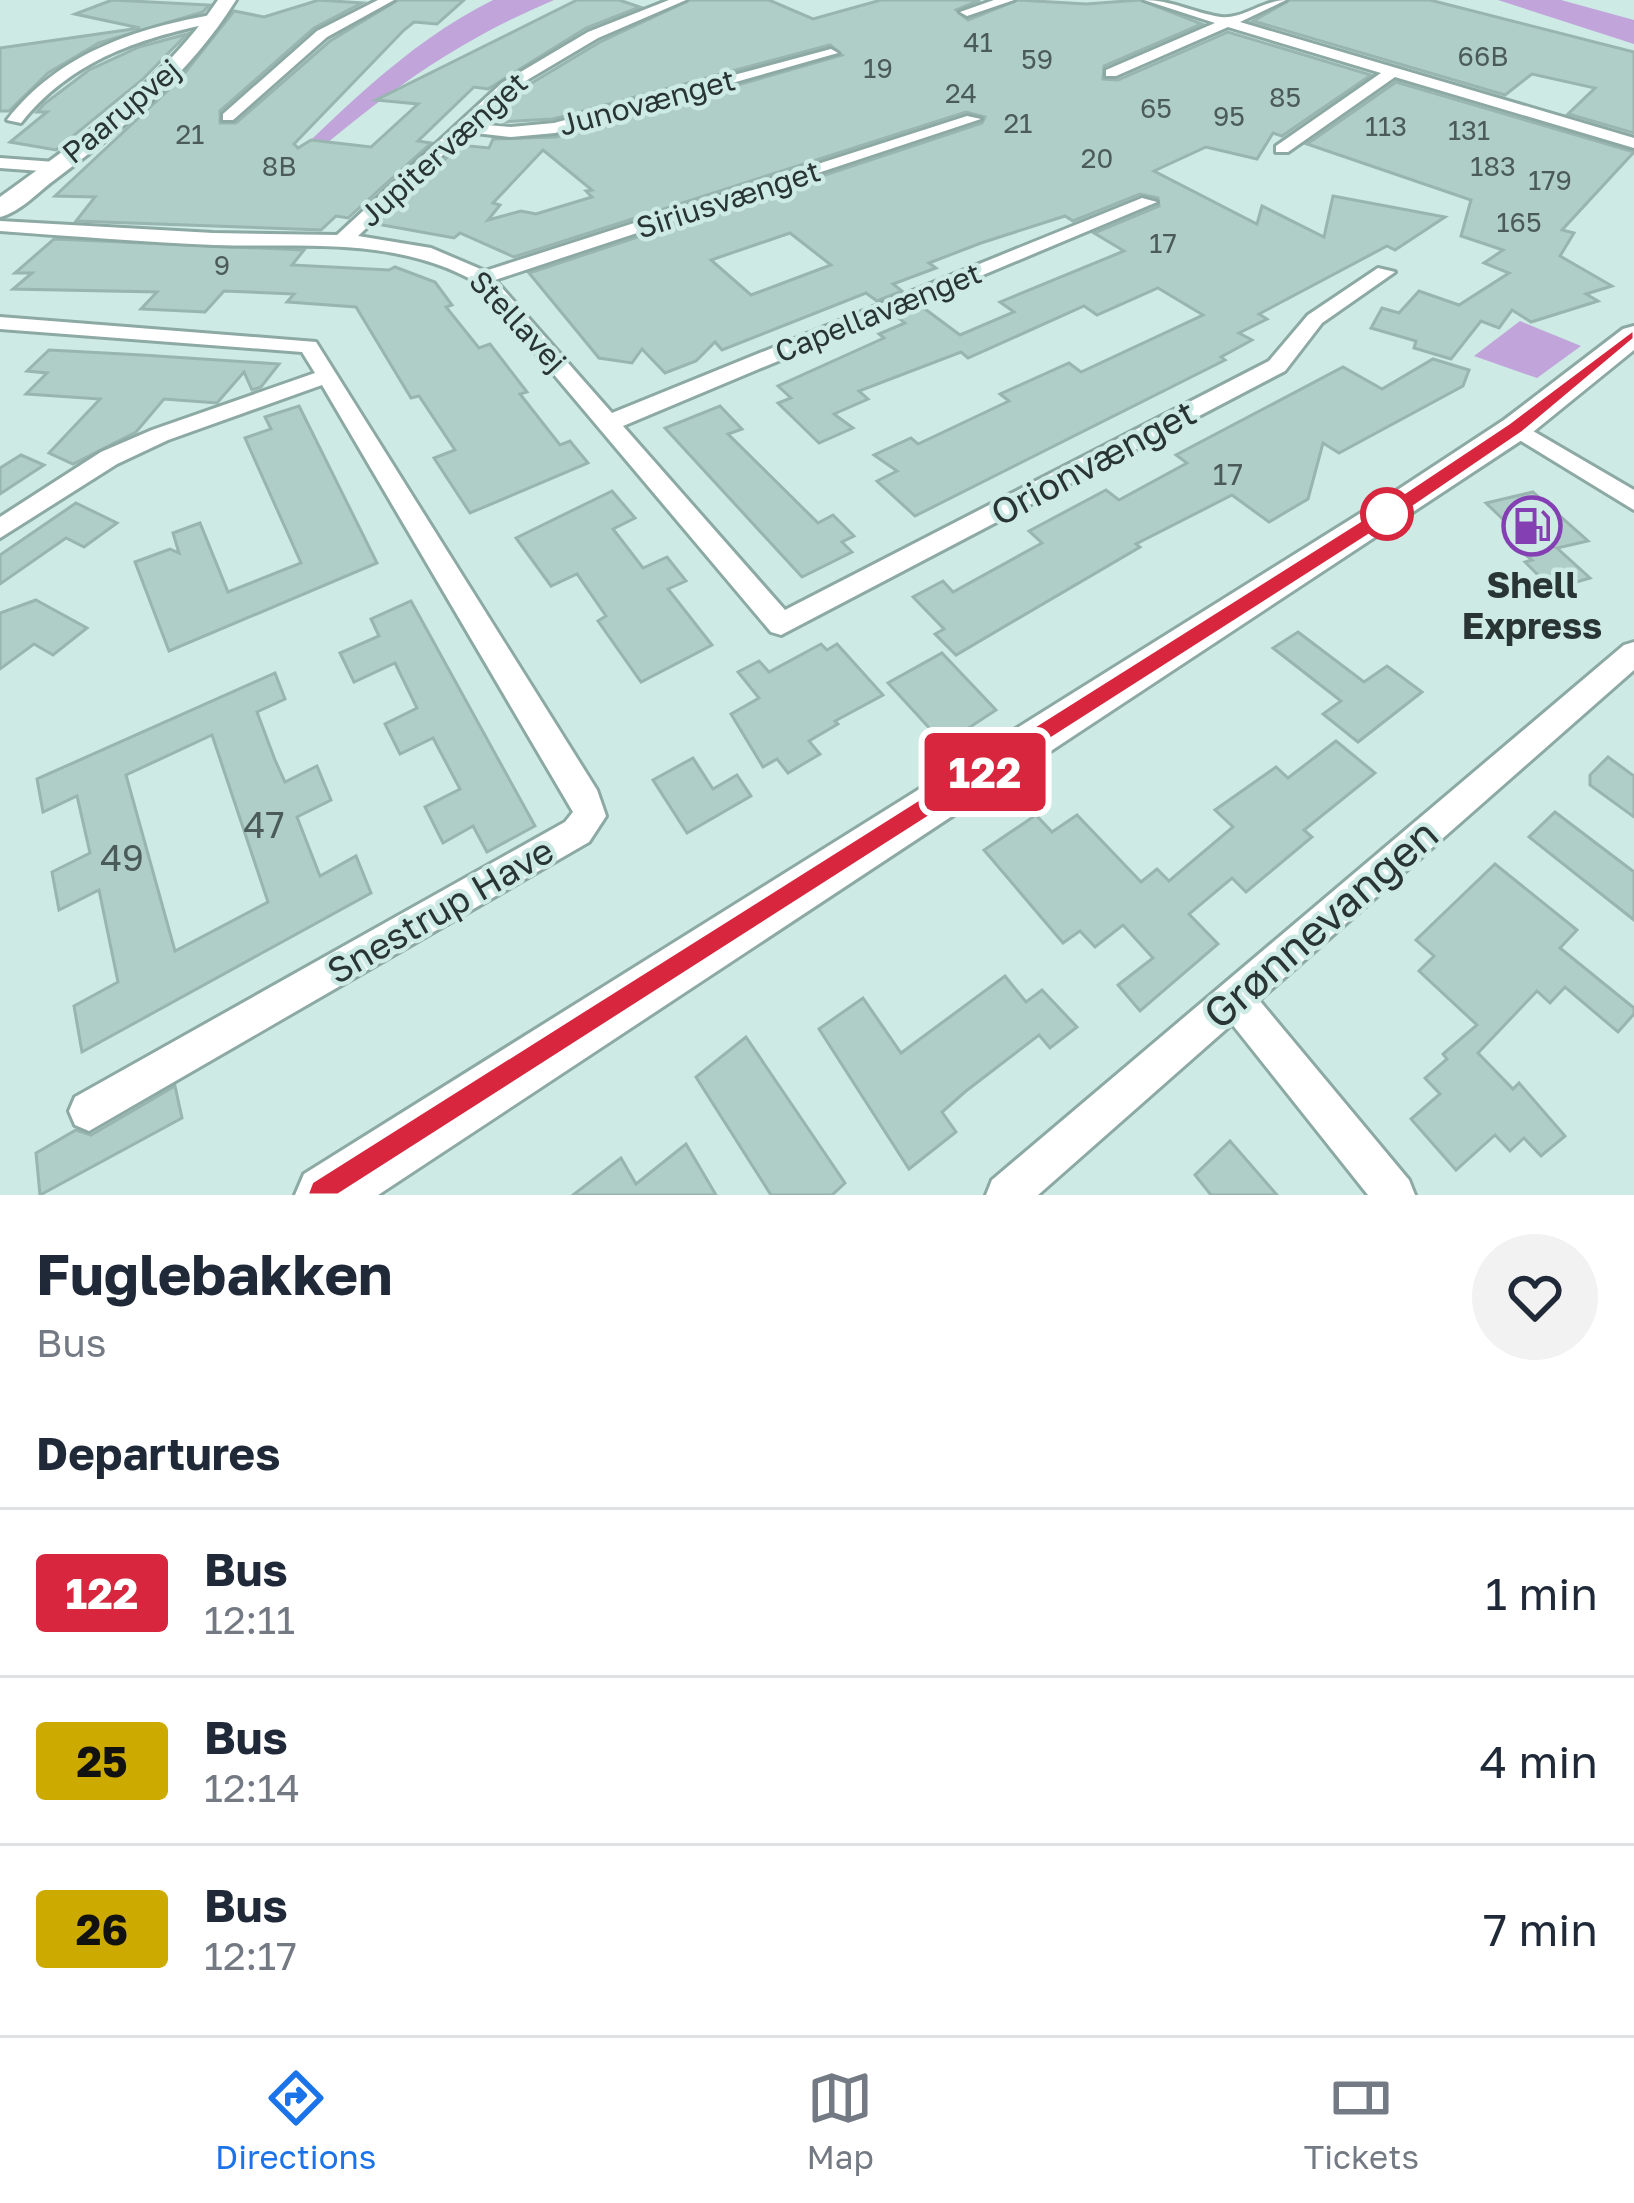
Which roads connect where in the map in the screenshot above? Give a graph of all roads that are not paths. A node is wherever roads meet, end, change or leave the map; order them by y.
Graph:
1 (388, 0) edge
2 (680, 0) edge
3 (1008, 0) edge
4 (1150, 0) edge
5 (1280, 0) edge
6 (222, 9) edge
7 (968, 12) dead end
8 (1226, 24) junction
9 (831, 53) dead end
10 (1111, 73) dead end
11 (1390, 73) junction
12 (247, 118) dead end
13 (973, 119) dead end
14 (15, 120) dead end
15 (461, 127) junction
16 (1634, 143) edge
17 (1282, 149) dead end
18 (0, 163) edge
19 (55, 167) junction
20 (1148, 202) dead end
21 (0, 208) edge
22 (0, 226) edge
23 (340, 243) junction
24 (1385, 272) dead end
25 (484, 278) junction
26 (0, 323) edge
27 (1634, 335) edge
28 (327, 376) junction
29 (609, 423) junction
30 (1516, 428) junction
31 (1634, 501) edge
32 (0, 529) edge
33 (781, 625) joint
34 (1634, 653) edge
35 (1233, 997) junction
36 (89, 1111) dead end
37 (325, 1195) edge
38 (1007, 1195) edge
39 (1394, 1195) edge

1 - 12 street
2 - 15 street, Jupitervænget
3 - 7 street
4 - 8 street
5 - 8 street
6 - 14 street
6 - 19 main road, Paarupvej
8 - 10 street
8 - 11 street
9 - 15 street, Junovænget
11 - 16 street
11 - 17 street
13 - 25 street, Siriusvænget
15 - 23 street, Jupitervænget
18 - 19 street
19 - 21 main road, Paarupvej
20 - 29 street, Capellavænget
22 - 23 street, Stellavej
23 - 25 street, Stellavej
24 - 33 street, Orionvænget
25 - 29 street, Stellavej
26 - 28 street, Snestrup Have
27 - 30 main road
28 - 32 street
28 - 36 street, Snestrup Have
29 - 33 street, Stellavej
30 - 31 street
30 - 37 main road
34 - 35 street, Grønnevangen
35 - 38 street, Grønnevangen
35 - 39 street

